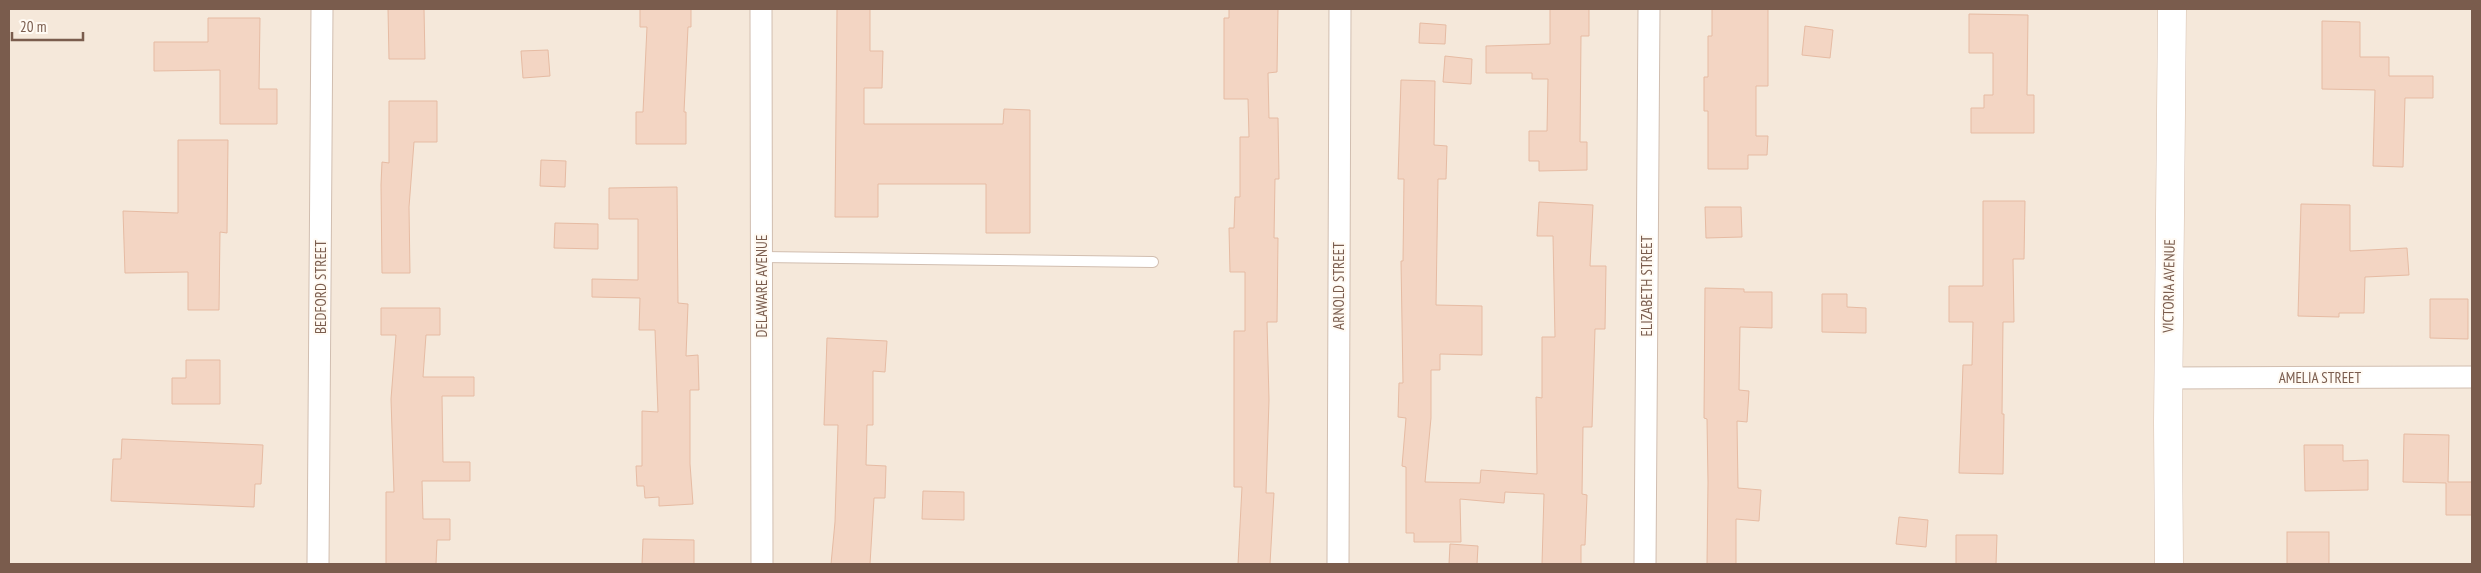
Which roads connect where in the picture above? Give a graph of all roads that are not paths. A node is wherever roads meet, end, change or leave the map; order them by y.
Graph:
1 (322, 9) edge
2 (761, 9) edge
3 (1340, 9) edge
4 (1649, 9) edge
5 (2172, 9) edge
6 (763, 257) junction
7 (1153, 262) dead end
8 (2168, 378) junction
9 (2472, 378) edge
10 (318, 564) edge
11 (762, 564) edge
12 (1338, 564) edge
13 (1645, 564) edge
14 (2169, 564) edge

1 - 10 street, BEDFORD STREET
2 - 6 street, DELAWARE AVENUE
3 - 12 street, ARNOLD STREET
4 - 13 street, ELIZABETH STREET
5 - 8 street, VICTORIA AVENUE
6 - 7 lane
6 - 11 street, DELAWARE AVENUE
8 - 9 street, AMELIA STREET
8 - 14 street, VICTORIA AVENUE

